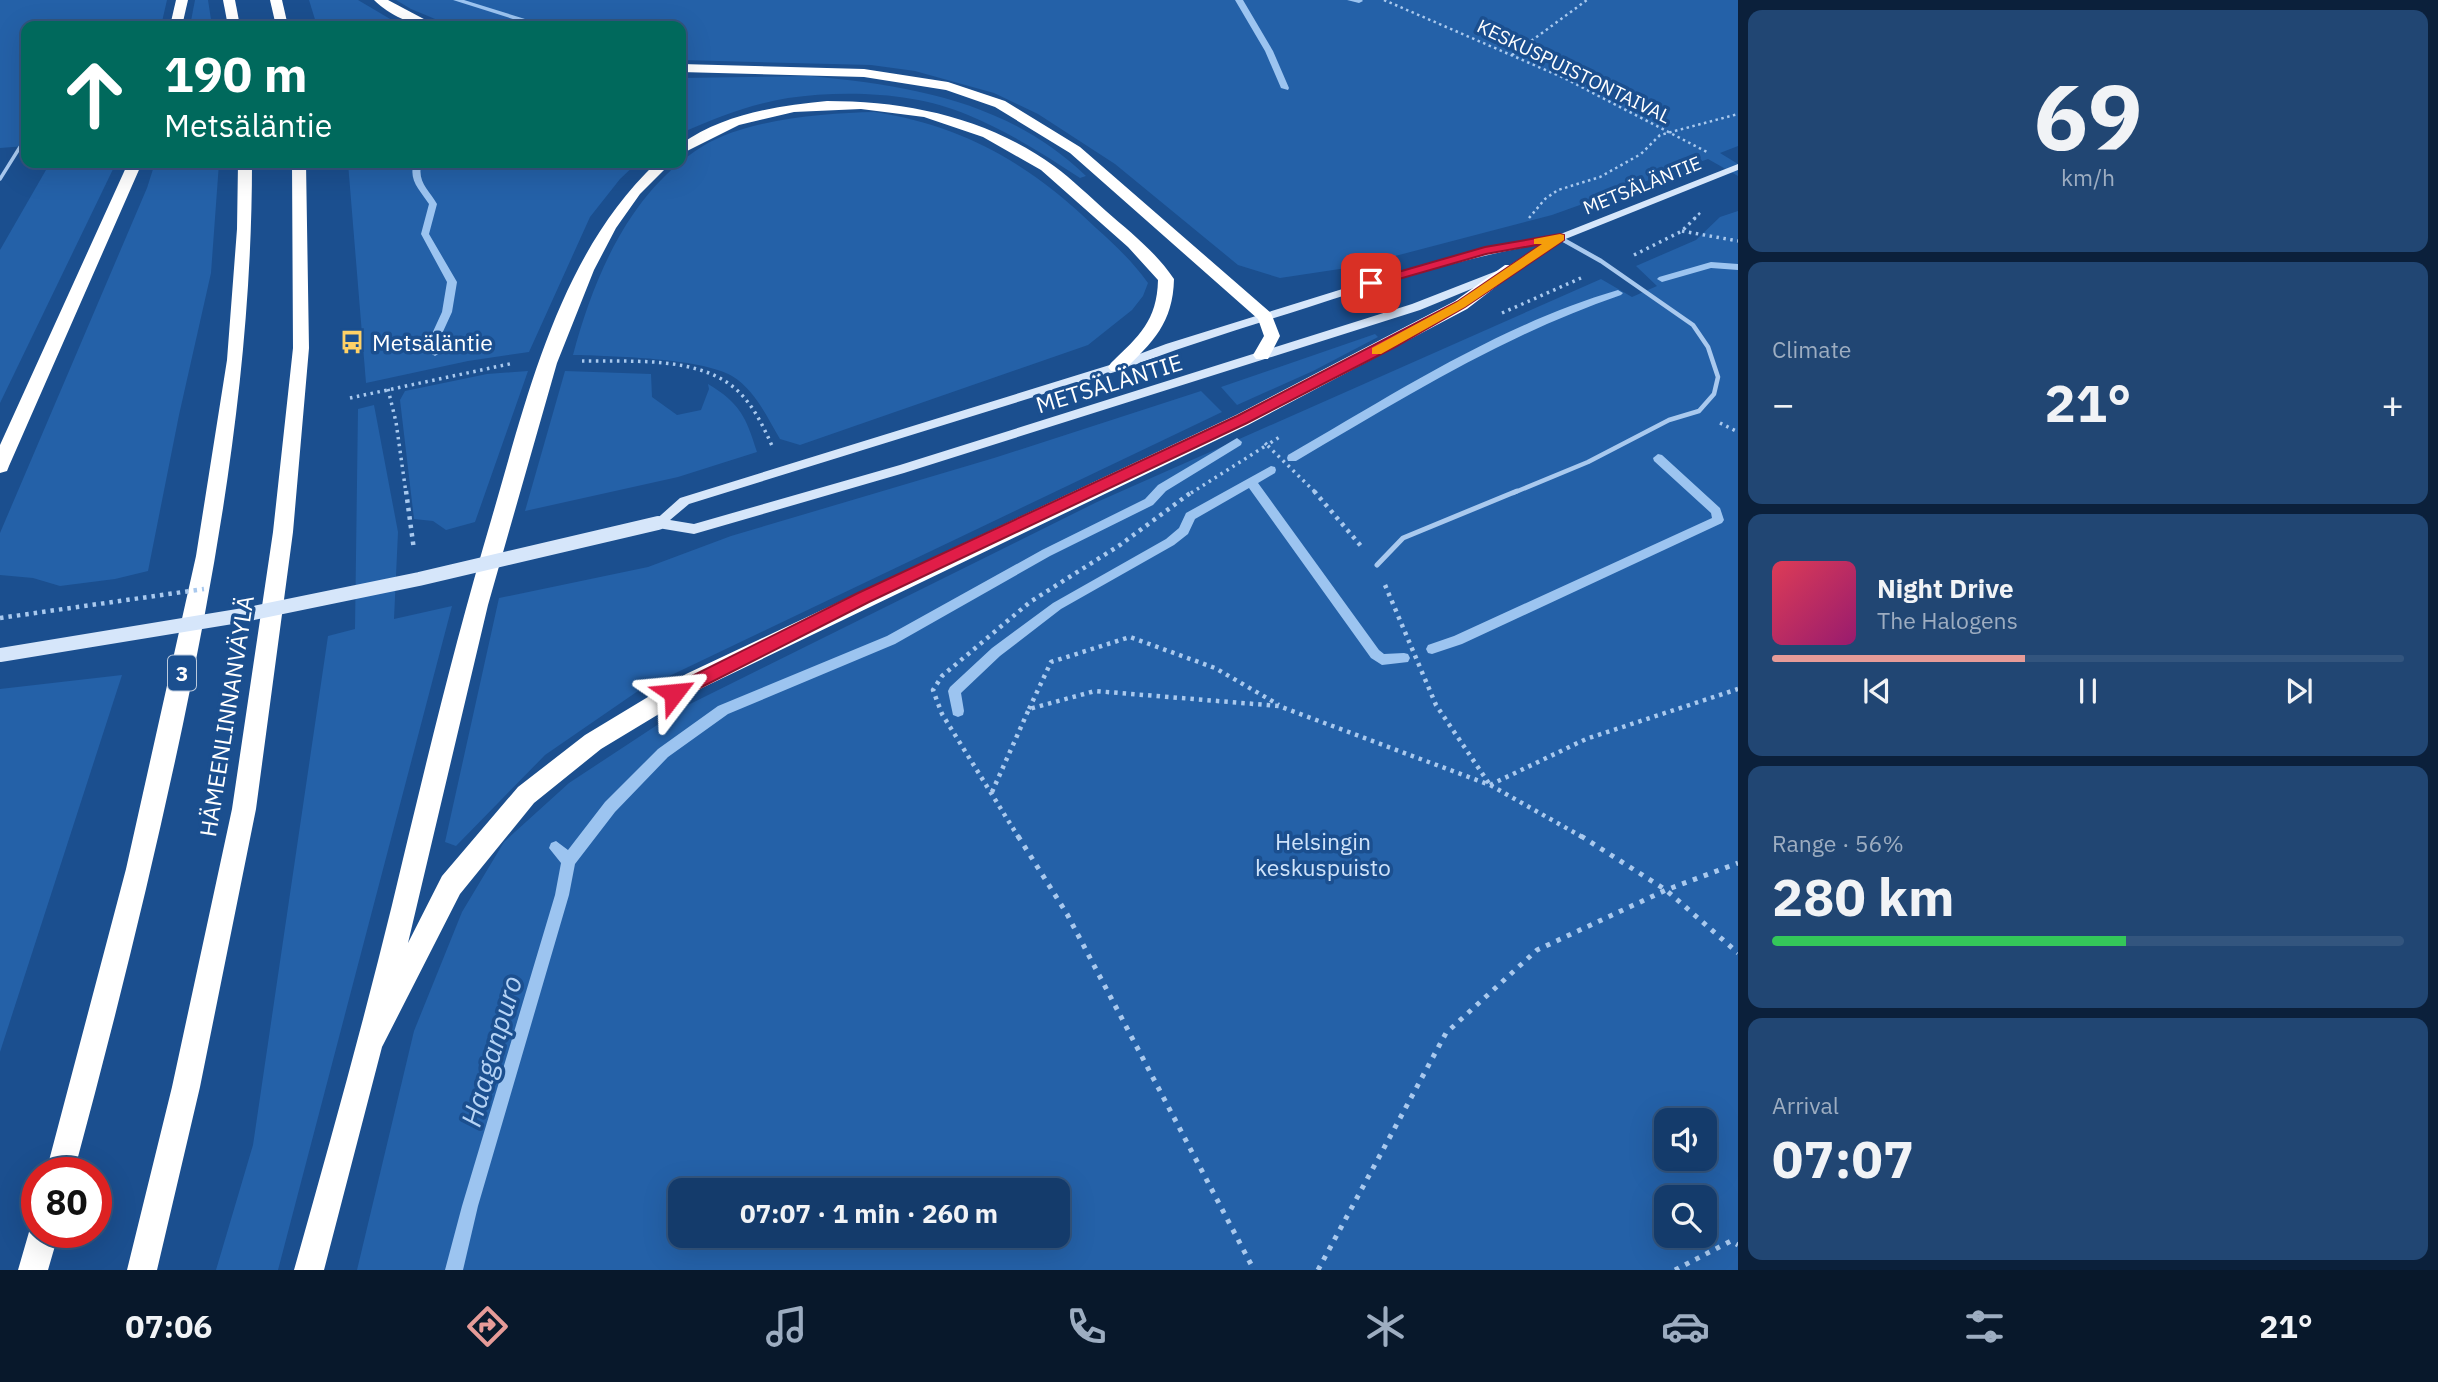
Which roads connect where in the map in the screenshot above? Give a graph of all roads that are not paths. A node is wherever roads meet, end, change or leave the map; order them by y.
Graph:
1 (182, 0) edge
2 (229, 0) edge
3 (276, 0) edge
4 (380, 0) edge
5 (177, 21) edge
6 (233, 21) edge
7 (281, 21) edge
8 (419, 21) edge
9 (686, 68) edge
10 (20, 147) dead end
11 (686, 147) edge
12 (1738, 167) edge
13 (133, 168) edge
14 (245, 168) edge
15 (299, 168) edge
16 (659, 168) edge
17 (0, 179) edge
18 (1560, 238) junction
19 (1511, 269) junction
20 (1265, 317) junction
21 (1262, 355) junction
22 (1117, 367) junction
23 (0, 466) edge
24 (658, 523) junction
25 (1377, 565) road end
26 (0, 655) edge
27 (372, 1038) junction
28 (64, 1157) edge
29 (39, 1248) edge
30 (33, 1270) edge
31 (142, 1270) edge
32 (309, 1270) edge

1 - 5 highway
2 - 6 highway
3 - 7 highway
4 - 8 highway
9 - 20 highway
10 - 17 lane
11 - 22 highway
12 - 18 main road, METSÄLÄNTIE
13 - 23 highway
14 - 28 highway, HÄMEENLINNANVÄYLÄ / 3
15 - 31 highway, HÄMEENLINNANVÄYLÄ
16 - 27 highway
18 - 19 main road, METSÄLÄNTIE
18 - 20 main road, METSÄLÄNTIE
18 - 25 lane
19 - 21 main road, METSÄLÄNTIE
19 - 27 highway
20 - 21 highway
20 - 22 main road, METSÄLÄNTIE
21 - 24 main road, METSÄLÄNTIE
22 - 24 main road, METSÄLÄNTIE
24 - 26 main road, METSÄLÄNTIE, bridge
27 - 32 highway
29 - 30 highway

